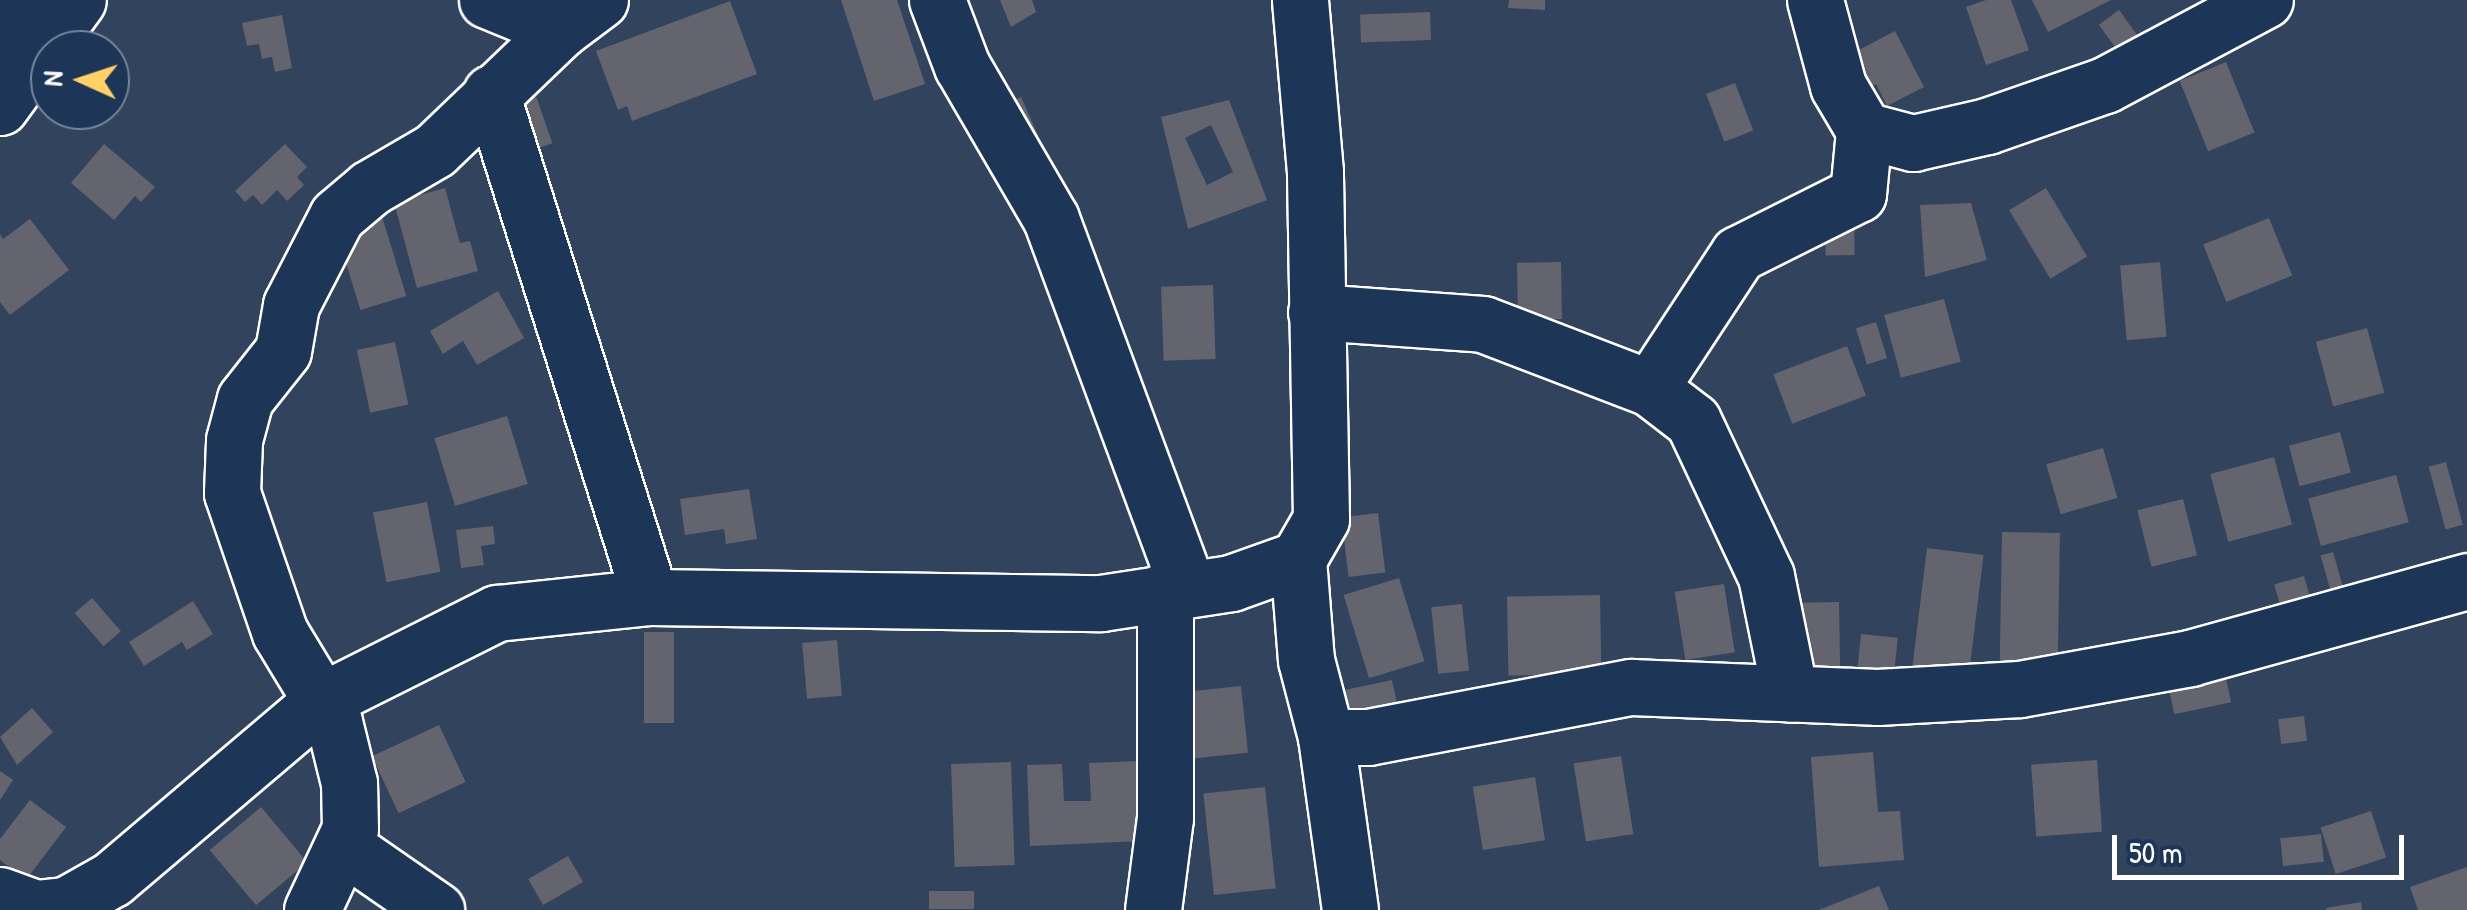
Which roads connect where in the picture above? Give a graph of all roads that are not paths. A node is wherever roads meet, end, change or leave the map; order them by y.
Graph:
1 (487, 0) edge
2 (937, 0) edge
3 (1300, 0) edge
4 (1814, 0) edge
5 (2264, 0) edge
6 (580, 15) edge
7 (32, 22) edge
8 (491, 94) junction
9 (0, 107) edge
10 (1864, 130) junction
11 (1316, 312) junction
12 (1650, 388) junction
13 (1298, 559) junction
14 (2467, 581) edge
15 (1176, 589) junction
16 (650, 597) junction
17 (1790, 694) junction
18 (323, 700) junction
19 (1326, 737) junction
20 (345, 847) junction
21 (0, 896) edge
22 (312, 910) edge
23 (436, 910) edge
24 (1153, 910) edge
25 (1350, 910) edge

1 - 6 street
2 - 15 street
3 - 11 street
4 - 10 street
5 - 10 street
6 - 8 street
7 - 9 street
8 - 16 street
8 - 18 street
10 - 12 street
11 - 12 street
11 - 13 street
12 - 17 street
13 - 15 street
13 - 19 street
14 - 17 street
15 - 16 street
15 - 24 street
16 - 18 street
17 - 19 street
18 - 20 street
18 - 21 street
19 - 25 street
20 - 22 street
20 - 23 street

